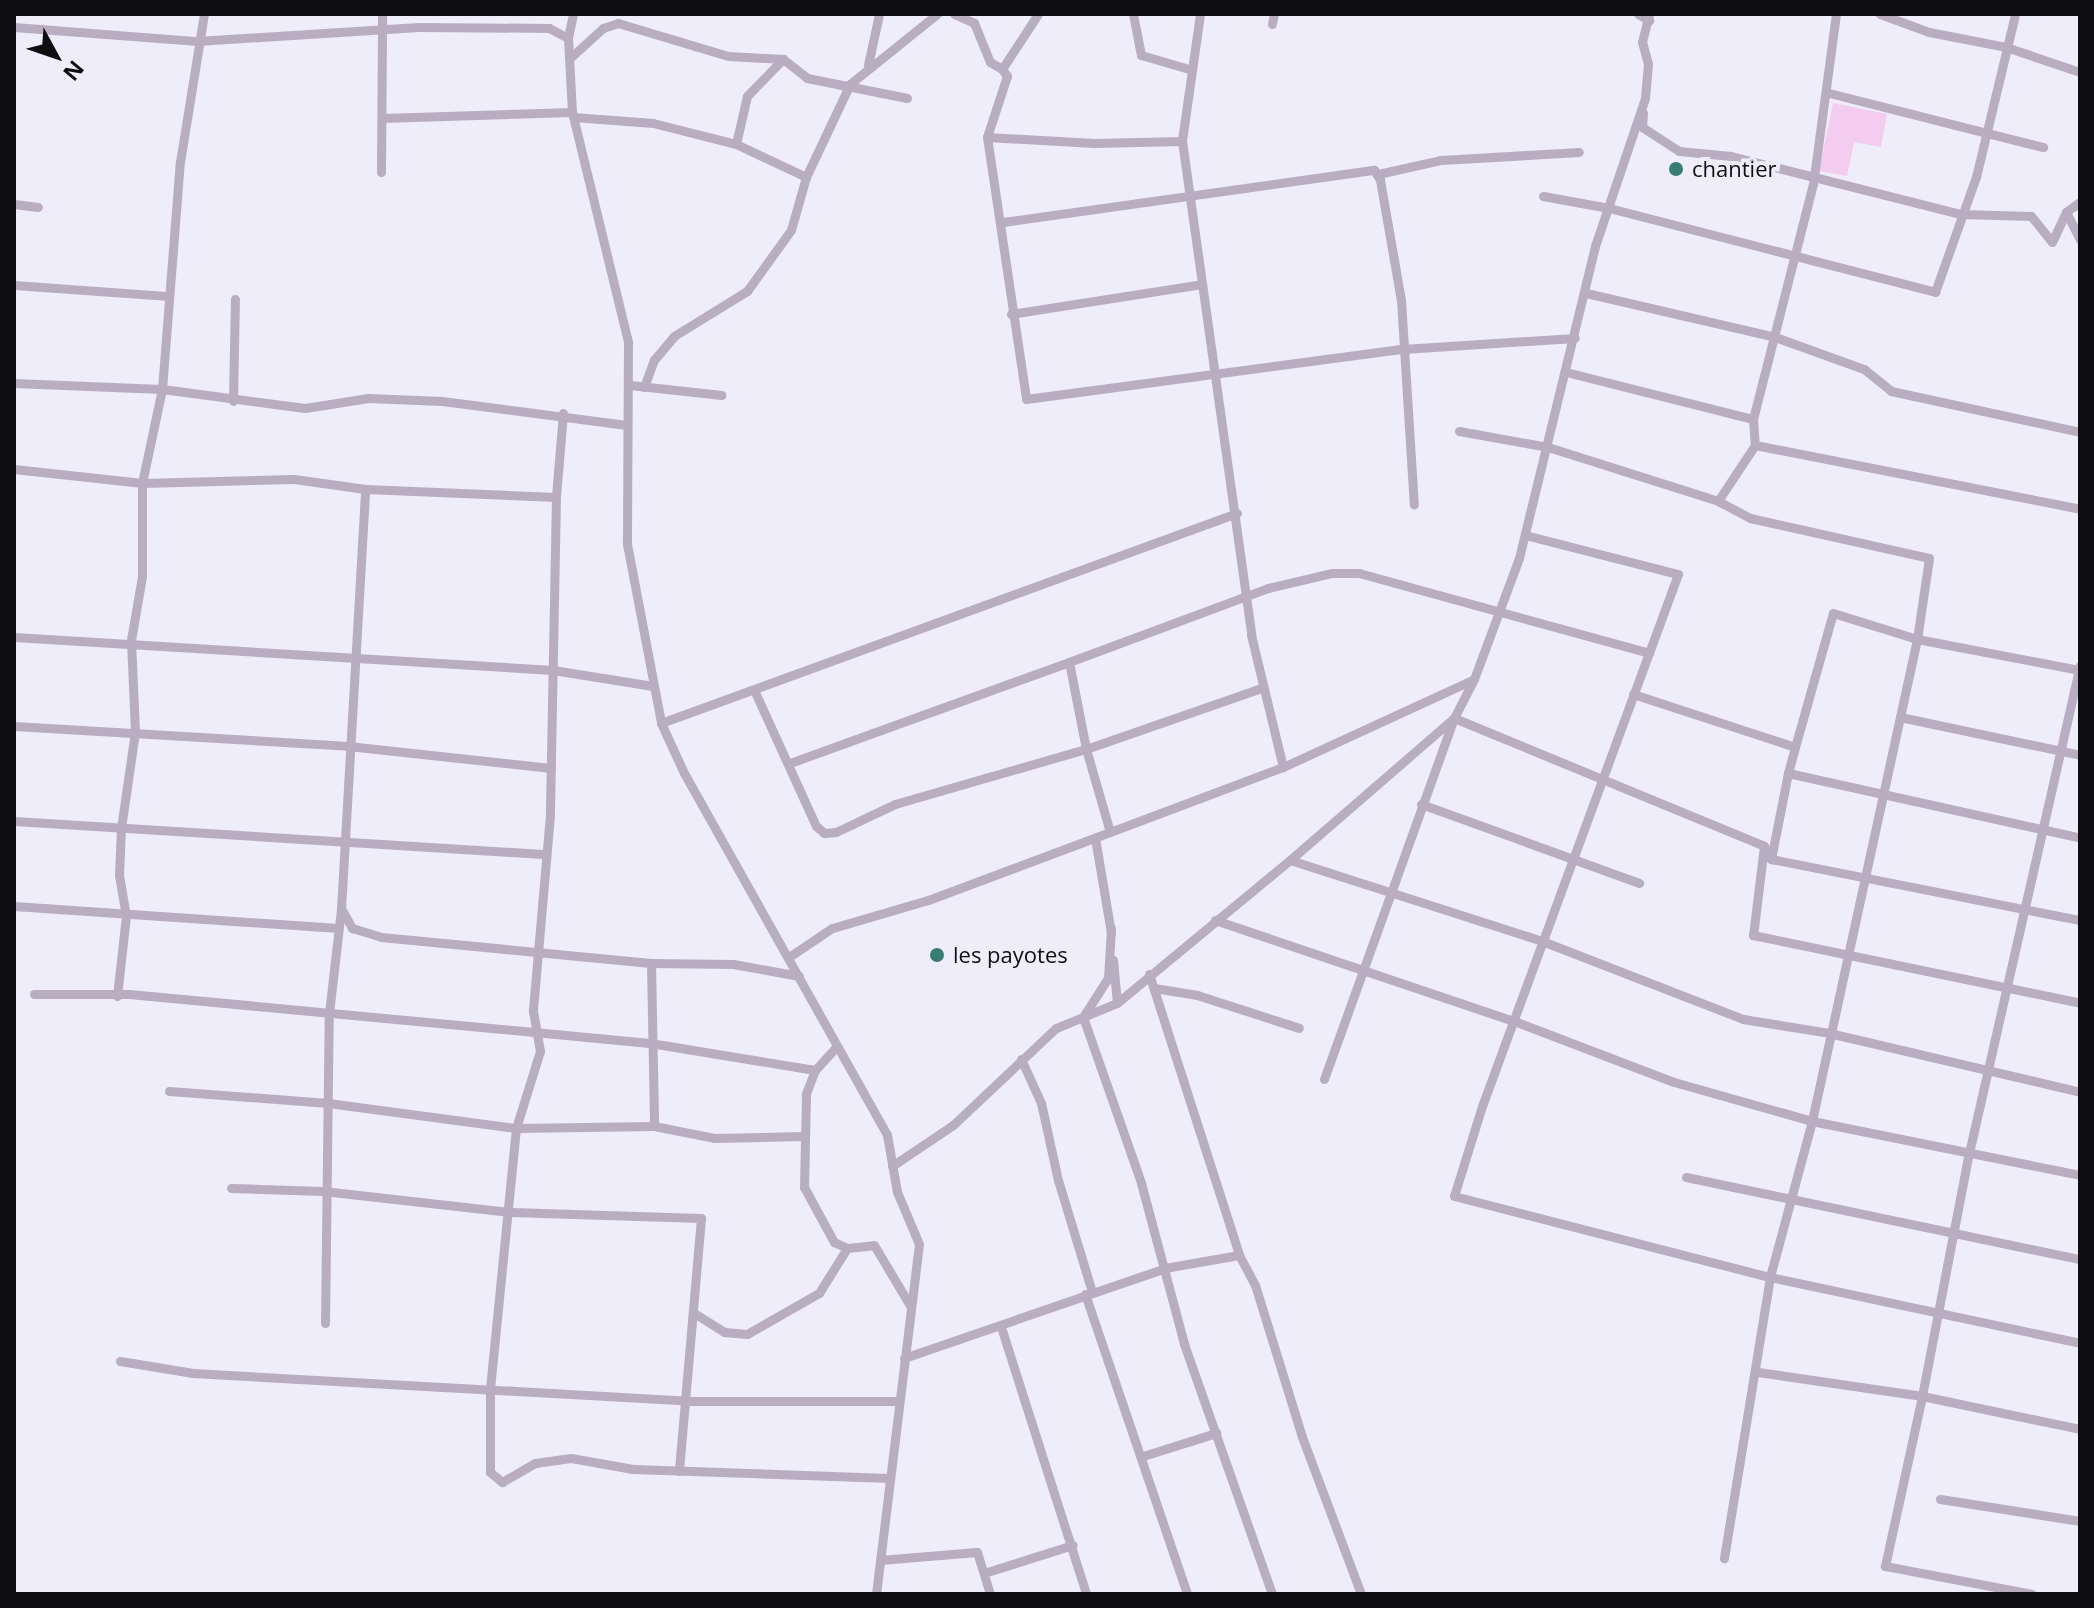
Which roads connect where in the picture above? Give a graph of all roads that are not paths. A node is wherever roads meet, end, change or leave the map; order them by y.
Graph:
1 (204, 14) edge
2 (382, 14) edge
3 (573, 14) edge
4 (879, 14) edge
5 (937, 14) edge
6 (954, 14) edge
7 (1038, 14) edge
8 (1133, 14) edge
9 (1200, 14) edge
10 (1638, 14) edge
11 (1836, 14) edge
12 (1880, 14) edge
13 (2015, 14) edge
14 (1649, 17) edge
15 (14, 27) edge
16 (381, 31) junction
17 (568, 38) junction
18 (197, 41) junction
19 (2006, 47) junction
20 (570, 58) junction
21 (783, 59) junction
22 (868, 65) junction
23 (1002, 69) junction
24 (1189, 69) junction
25 (2080, 72) edge
26 (850, 84) junction
27 (1829, 93) junction
28 (907, 98) dead end
29 (1645, 98) junction
30 (573, 114) junction
31 (382, 118) junction
32 (1987, 134) junction
33 (987, 137) junction
34 (1182, 141) junction
35 (736, 144) junction
36 (2043, 147) dead end
37 (1579, 152) dead end
38 (381, 172) dead end
39 (1378, 174) junction
40 (806, 177) junction
41 (1810, 177) junction
42 (1543, 196) dead end
43 (1192, 199) junction
44 (2080, 202) edge
45 (14, 204) edge
46 (38, 207) dead end
47 (1609, 208) junction
48 (2066, 212) junction
49 (1961, 214) junction
50 (1003, 222) junction
51 (2080, 240) edge
52 (1798, 254) junction
53 (1202, 284) junction
54 (14, 285) edge
55 (1586, 293) junction
56 (166, 296) junction
57 (235, 299) dead end
58 (1011, 314) junction
59 (1775, 337) junction
60 (1575, 338) junction
61 (1403, 349) junction
62 (1566, 372) junction
63 (1213, 374) junction
64 (14, 383) edge
65 (630, 385) junction
66 (644, 387) junction
67 (162, 389) junction
68 (721, 395) dead end
69 (233, 401) junction
70 (563, 413) junction
71 (1753, 419) junction
72 (626, 425) junction
73 (1459, 431) dead end
74 (2080, 432) edge
75 (1755, 445) junction
76 (1548, 447) junction
77 (14, 469) edge
78 (142, 483) junction
79 (365, 489) junction
80 (556, 497) junction
81 (1718, 501) junction
82 (1414, 505) dead end
83 (2080, 509) edge
84 (1237, 513) junction
85 (1525, 535) junction
86 (1246, 597) junction
87 (1502, 614) junction
88 (14, 637) edge
89 (1917, 639) junction
90 (131, 640) junction
91 (1649, 653) junction
92 (356, 660) junction
93 (1069, 662) junction
94 (2080, 668) edge
95 (553, 670) junction
96 (1474, 679) junction
97 (653, 686) junction
98 (1261, 688) junction
99 (754, 690) junction
100 (1633, 694) junction
101 (1900, 717) junction
102 (1454, 718) junction
103 (661, 723) junction
104 (14, 726) edge
105 (135, 732) junction
106 (348, 746) junction
107 (1795, 747) junction
108 (1086, 749) junction
109 (2060, 751) junction
110 (2080, 755) edge
111 (790, 763) junction
112 (1283, 767) junction
113 (551, 768) junction
114 (1788, 773) junction
115 (1602, 776) junction
116 (1881, 792) junction
117 (1421, 804) junction
118 (14, 821) edge
119 (121, 828) junction
120 (2042, 830) junction
121 (1110, 832) junction
122 (1095, 838) junction
123 (2080, 838) edge
124 (344, 839) junction
125 (1764, 846) junction
126 (543, 854) junction
127 (1574, 859) junction
128 (1771, 859) junction
129 (1290, 860) junction
130 (1863, 874) junction
131 (1639, 883) dead end
132 (1391, 892) junction
133 (14, 906) edge
134 (2025, 908) junction
135 (341, 909) junction
136 (126, 916) junction
137 (1215, 920) junction
138 (2080, 920) edge
139 (338, 928) junction
140 (1111, 928) junction
141 (1542, 941) junction
142 (539, 952) junction
143 (1846, 955) junction
144 (789, 957) junction
145 (651, 963) junction
146 (1363, 970) junction
147 (1149, 974) junction
148 (799, 976) junction
149 (2009, 986) junction
150 (1154, 988) junction
151 (34, 994) dead end
152 (117, 996) junction
153 (1117, 1003) junction
154 (2080, 1003) edge
155 (329, 1013) junction
156 (1083, 1017) junction
157 (1514, 1021) junction
158 (1299, 1028) dead end
159 (539, 1033) junction
160 (1829, 1033) junction
161 (650, 1043) junction
162 (836, 1047) junction
163 (1021, 1059) junction
164 (1990, 1069) junction
165 (815, 1070) junction
166 (1324, 1079) dead end
167 (169, 1091) dead end
168 (2080, 1092) edge
169 (328, 1103) junction
170 (1812, 1121) junction
171 (654, 1126) junction
172 (516, 1128) junction
173 (802, 1136) junction
174 (1969, 1153) junction
175 (892, 1166) junction
176 (2080, 1175) edge
177 (1686, 1177) dead end
178 (231, 1188) dead end
179 (323, 1191) junction
180 (1793, 1199) junction
181 (511, 1212) junction
182 (1952, 1230) junction
183 (847, 1248) junction
184 (1239, 1255) junction
185 (2080, 1259) edge
186 (1165, 1268) junction
187 (1770, 1277) junction
188 (1089, 1293) junction
189 (911, 1307) junction
190 (1937, 1311) junction
191 (694, 1313) junction
192 (325, 1323) dead end
193 (1001, 1327) junction
194 (2080, 1343) edge
195 (904, 1358) junction
196 (120, 1361) dead end
197 (1758, 1372) junction
198 (490, 1388) junction
199 (1922, 1396) junction
200 (687, 1401) junction
201 (898, 1401) junction
202 (2080, 1429) edge
203 (1216, 1433) junction
204 (1143, 1456) junction
205 (679, 1471) junction
206 (889, 1478) junction
207 (1940, 1499) dead end
208 (2080, 1521) edge
209 (1073, 1545) junction
210 (1724, 1558) dead end
211 (880, 1560) junction
212 (984, 1573) junction
213 (876, 1594) edge
214 (990, 1594) edge
215 (1086, 1594) edge
216 (1187, 1594) edge
217 (1272, 1594) edge
218 (1361, 1594) edge
219 (2032, 1594) edge

1 - 18 street
2 - 16 street
3 - 17 street
4 - 22 street
5 - 22 street
6 - 23 street
7 - 23 street
8 - 24 street
9 - 24 street
10 - 14 street
11 - 27 street
12 - 19 street
13 - 19 street
14 - 29 street
15 - 18 street
16 - 17 street
16 - 18 street
16 - 31 street
17 - 20 street
18 - 56 street
19 - 25 street
19 - 32 street
20 - 21 street
20 - 30 street
21 - 26 street
21 - 35 street
22 - 26 street
23 - 33 street
24 - 34 street
26 - 28 street
26 - 40 street
27 - 32 street
27 - 41 street
29 - 41 street
29 - 47 street
30 - 31 street
30 - 35 street
30 - 65 street
31 - 38 street
32 - 36 street
32 - 49 street
33 - 34 street
33 - 50 street
34 - 43 street
35 - 40 street
37 - 39 street
39 - 43 street
39 - 61 street
40 - 66 street
41 - 49 street
41 - 52 street
42 - 47 street
43 - 50 street
43 - 53 street
44 - 48 street
45 - 46 street
47 - 52 street
47 - 55 street
48 - 49 street
48 - 51 street
49 - 52 street
50 - 58 street
52 - 59 street
53 - 58 street
53 - 63 street
54 - 56 street
55 - 59 street
55 - 60 street
56 - 67 street
57 - 69 street
58 - 63 street
59 - 71 street
59 - 74 street
60 - 61 street
60 - 62 street
61 - 63 street
61 - 82 street
62 - 71 street
62 - 76 street
63 - 84 street
64 - 67 street
65 - 66 street
65 - 72 street
66 - 68 street
67 - 69 street
67 - 78 street
69 - 70 street
70 - 72 street
70 - 80 street
71 - 75 street
72 - 97 street
73 - 76 street
75 - 81 street
75 - 83 street
76 - 81 street
76 - 85 street
77 - 78 street
78 - 79 street
78 - 90 street
79 - 80 street
79 - 92 street
80 - 95 street
81 - 89 street
84 - 86 street
84 - 99 street
85 - 87 street
85 - 91 street
86 - 87 street
86 - 93 street
86 - 98 street
87 - 91 street
87 - 96 street
88 - 90 street
89 - 94 street
89 - 101 street
89 - 107 street
90 - 92 street
90 - 105 street
91 - 100 street
92 - 95 street
92 - 106 street
93 - 108 street
93 - 111 street
94 - 109 street
95 - 97 street
95 - 113 street
96 - 102 street
96 - 112 street
97 - 103 street
98 - 108 street
98 - 112 street
99 - 103 street
99 - 111 street
100 - 107 street
100 - 115 street
101 - 109 street
101 - 116 street
102 - 115 street
102 - 117 street
102 - 129 street
103 - 144 street
104 - 105 street
105 - 106 street
105 - 119 street
106 - 113 street
106 - 124 street
107 - 114 street
108 - 111 street
108 - 121 street
109 - 110 street
109 - 120 street
112 - 121 street
113 - 126 street
114 - 116 street
114 - 128 street
115 - 125 street
115 - 127 street
116 - 120 street
116 - 130 street
117 - 127 street
117 - 132 street
118 - 119 street
119 - 124 street
119 - 136 street
120 - 123 street
120 - 134 street
121 - 122 street
122 - 140 street
122 - 144 street
124 - 126 street
124 - 135 street
125 - 128 street
125 - 143 street
126 - 142 street
127 - 131 street
127 - 141 street
128 - 130 street
129 - 132 street
129 - 137 street
130 - 134 street
130 - 143 street
132 - 141 street
132 - 146 street
133 - 136 street
134 - 138 street
134 - 149 street
135 - 139 street
135 - 142 street
136 - 139 street
136 - 152 street
137 - 146 street
137 - 147 street
139 - 155 street
140 - 153 street
140 - 156 street
141 - 157 street
141 - 160 street
142 - 145 street
142 - 159 street
143 - 149 street
143 - 160 street
144 - 148 street
145 - 148 street
145 - 161 street
146 - 157 street
146 - 166 street
147 - 150 street
147 - 153 street
148 - 162 street
149 - 154 street
149 - 164 street
150 - 158 street
150 - 184 street
151 - 152 street
152 - 155 street
153 - 156 street
155 - 159 street
155 - 169 street
156 - 163 street
156 - 186 street
157 - 170 street
157 - 187 street
159 - 161 street
159 - 172 street
160 - 164 street
160 - 170 street
161 - 165 street
161 - 171 street
162 - 165 street
162 - 175 street
163 - 175 street
163 - 188 street
164 - 168 street
164 - 174 street
165 - 173 street
167 - 169 street
169 - 172 street
169 - 179 street
170 - 174 street
170 - 180 street
171 - 172 street
171 - 173 street
172 - 181 street
173 - 183 street
174 - 176 street
174 - 182 street
175 - 189 street
177 - 180 street
178 - 179 street
179 - 181 street
179 - 192 street
180 - 182 street
180 - 187 street
181 - 191 street
181 - 198 street
182 - 185 street
182 - 190 street
183 - 189 street
183 - 191 street
184 - 186 street
184 - 218 street
186 - 188 street
186 - 203 street
187 - 190 street
187 - 197 street
188 - 193 street
188 - 204 street
189 - 195 street
190 - 194 street
190 - 199 street
191 - 200 street
193 - 195 street
193 - 209 street
195 - 201 street
196 - 198 street
197 - 199 street
197 - 210 street
198 - 200 street
198 - 205 street
199 - 202 street
199 - 219 street
200 - 201 street
200 - 205 street
201 - 206 street
203 - 204 street
203 - 217 street
204 - 216 street
205 - 206 street
206 - 211 street
207 - 208 street
209 - 212 street
209 - 215 street
211 - 212 street
211 - 213 street
212 - 214 street

